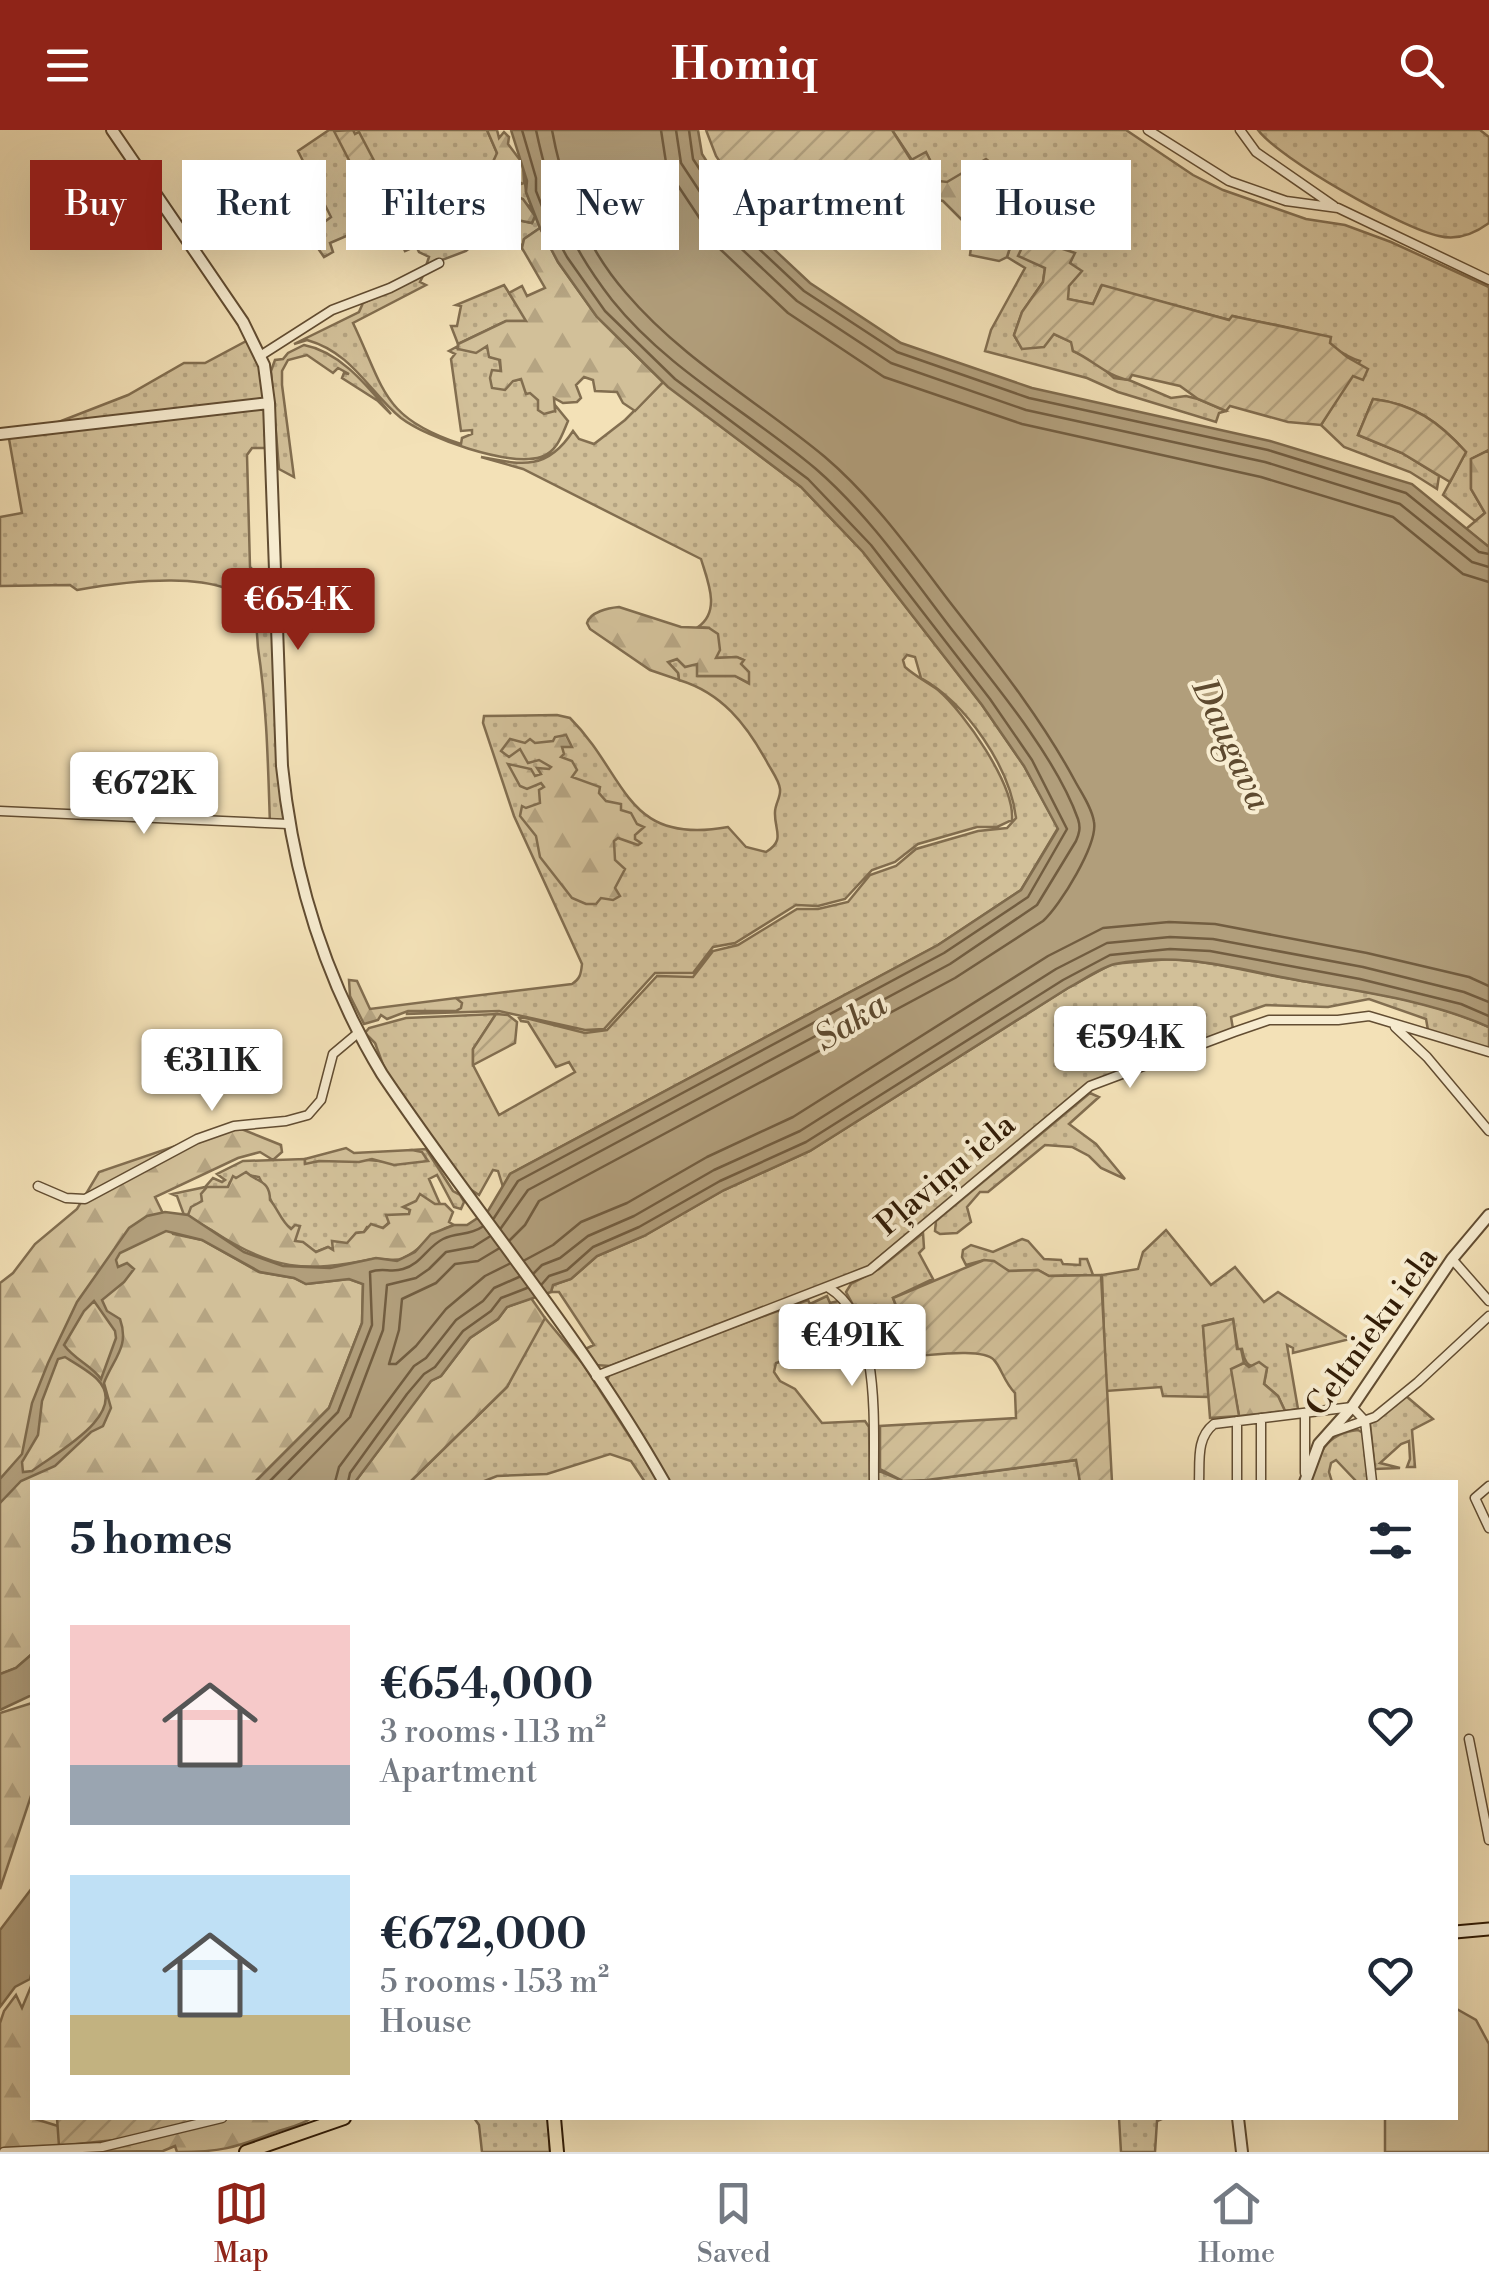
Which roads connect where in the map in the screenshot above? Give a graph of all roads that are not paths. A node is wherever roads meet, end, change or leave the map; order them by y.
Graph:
1 (112, 130) edge
2 (1148, 130) edge
3 (1240, 130) edge
4 (1338, 208) junction
5 (439, 263) dead end
6 (1489, 280) edge
7 (260, 356) junction
8 (269, 404) junction
9 (0, 434) edge
10 (0, 811) edge
11 (288, 824) junction
12 (1394, 1024) junction
13 (358, 1033) junction
14 (1489, 1052) edge
15 (1489, 1131) edge
16 (38, 1186) dead end
17 (1489, 1215) edge
18 (1452, 1259) junction
19 (829, 1288) junction
20 (1489, 1301) edge
21 (1489, 1316) edge
22 (596, 1376) junction
23 (1352, 1407) junction
24 (1305, 1413) junction
25 (1261, 1418) junction
26 (1238, 1421) junction
27 (1366, 1422) junction
28 (1328, 1434) junction
29 (663, 1480) edge
30 (874, 1480) edge
31 (1199, 1480) edge
32 (1237, 1480) edge
33 (1261, 1480) edge
34 (1306, 1480) edge
35 (1306, 1480) edge
36 (1372, 1480) edge
37 (1489, 1486) edge
38 (1489, 1528) edge
39 (1470, 1739) dead end
40 (1489, 1840) edge
41 (1489, 1929) edge
42 (1458, 1932) edge
43 (214, 2120) edge
44 (338, 2120) edge
45 (1238, 2120) edge
46 (556, 2121) edge
47 (4, 2152) edge
48 (246, 2152) edge
49 (556, 2152) edge
50 (1242, 2152) edge

1 - 7 street
2 - 4 street
3 - 4 street
4 - 6 street
5 - 7 street
7 - 8 street
8 - 9 street
8 - 11 street
10 - 11 street
11 - 13 street
12 - 14 street, Pļaviņu iela
12 - 15 street
12 - 19 street, Pļaviņu iela
13 - 16 street
13 - 22 street
17 - 18 street, Celtnieku iela
18 - 20 street
18 - 23 street, Celtnieku iela
19 - 22 street, Pļaviņu iela
19 - 30 street
21 - 27 street
22 - 29 street
23 - 24 street
23 - 27 street
23 - 28 street, Celtnieku iela
24 - 25 street
24 - 34 street
25 - 26 street
25 - 33 street
26 - 31 street
26 - 32 street
27 - 28 street
27 - 36 street
28 - 35 street, Celtnieku iela
37 - 38 street
39 - 40 street
41 - 42 main road
43 - 47 street
44 - 48 main road
45 - 50 street
46 - 49 main road

